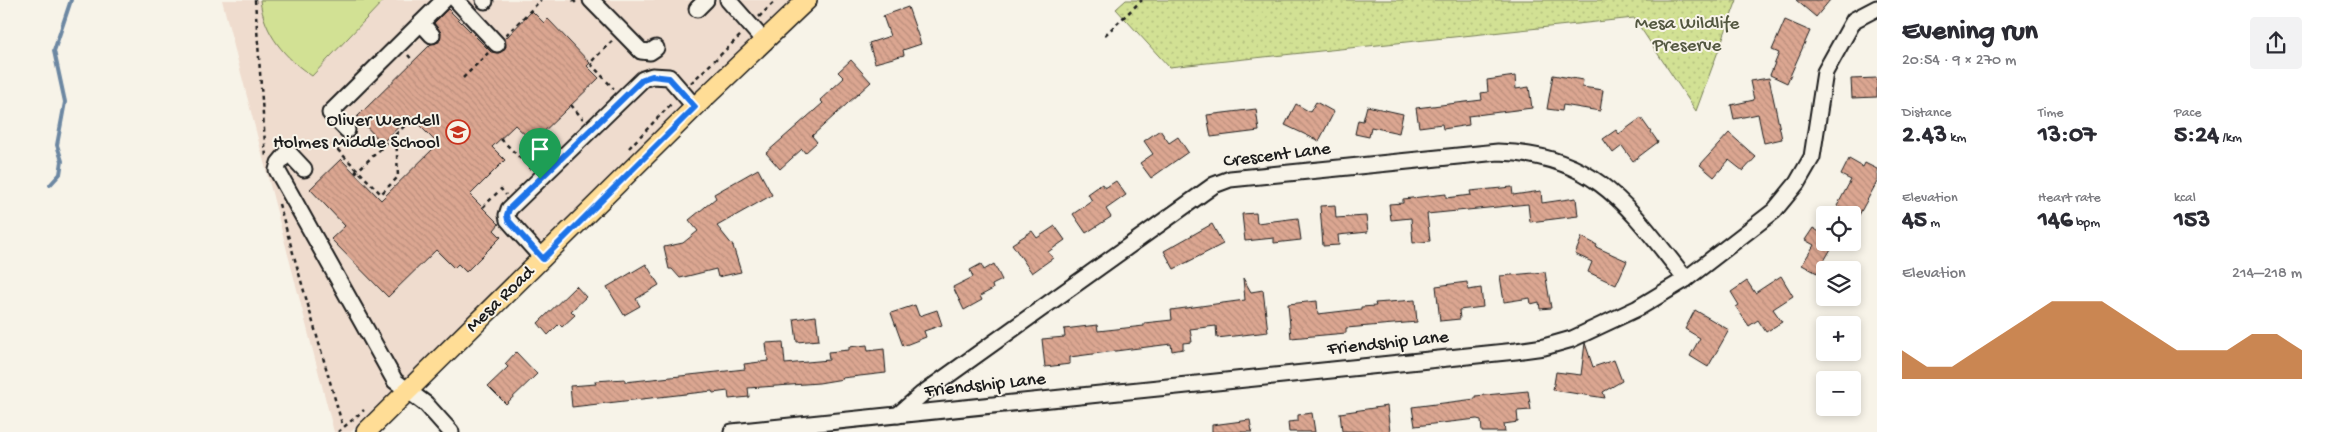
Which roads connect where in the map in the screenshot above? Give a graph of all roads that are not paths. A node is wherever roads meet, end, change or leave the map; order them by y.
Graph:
1 (444, 0) edge
2 (456, 0) edge
3 (728, 0) edge
4 (807, 0) edge
5 (586, 3) edge
6 (1877, 8) edge
7 (421, 23) junction
8 (432, 35) dead end
9 (765, 42) junction
10 (497, 44) dead end
11 (656, 48) dead end
12 (695, 107) junction
13 (347, 130) dead end
14 (304, 170) dead end
15 (543, 259) junction
16 (1686, 279) junction
17 (407, 392) junction
18 (898, 415) junction
19 (366, 432) edge
20 (451, 432) edge
21 (732, 432) edge

1 - 7 street
2 - 10 street
3 - 9 street
4 - 9 main road, Mesa Road
5 - 11 street
6 - 16 street, Friendship Lane
7 - 8 street
7 - 13 street
9 - 12 main road, Mesa Road
12 - 15 main road, Mesa Road
12 - 15 street
14 - 17 street
15 - 17 main road, Mesa Road
16 - 18 street, Friendship Lane
16 - 18 street, Crescent Lane
17 - 19 main road, Mesa Road
17 - 20 street
18 - 21 street, Friendship Lane

